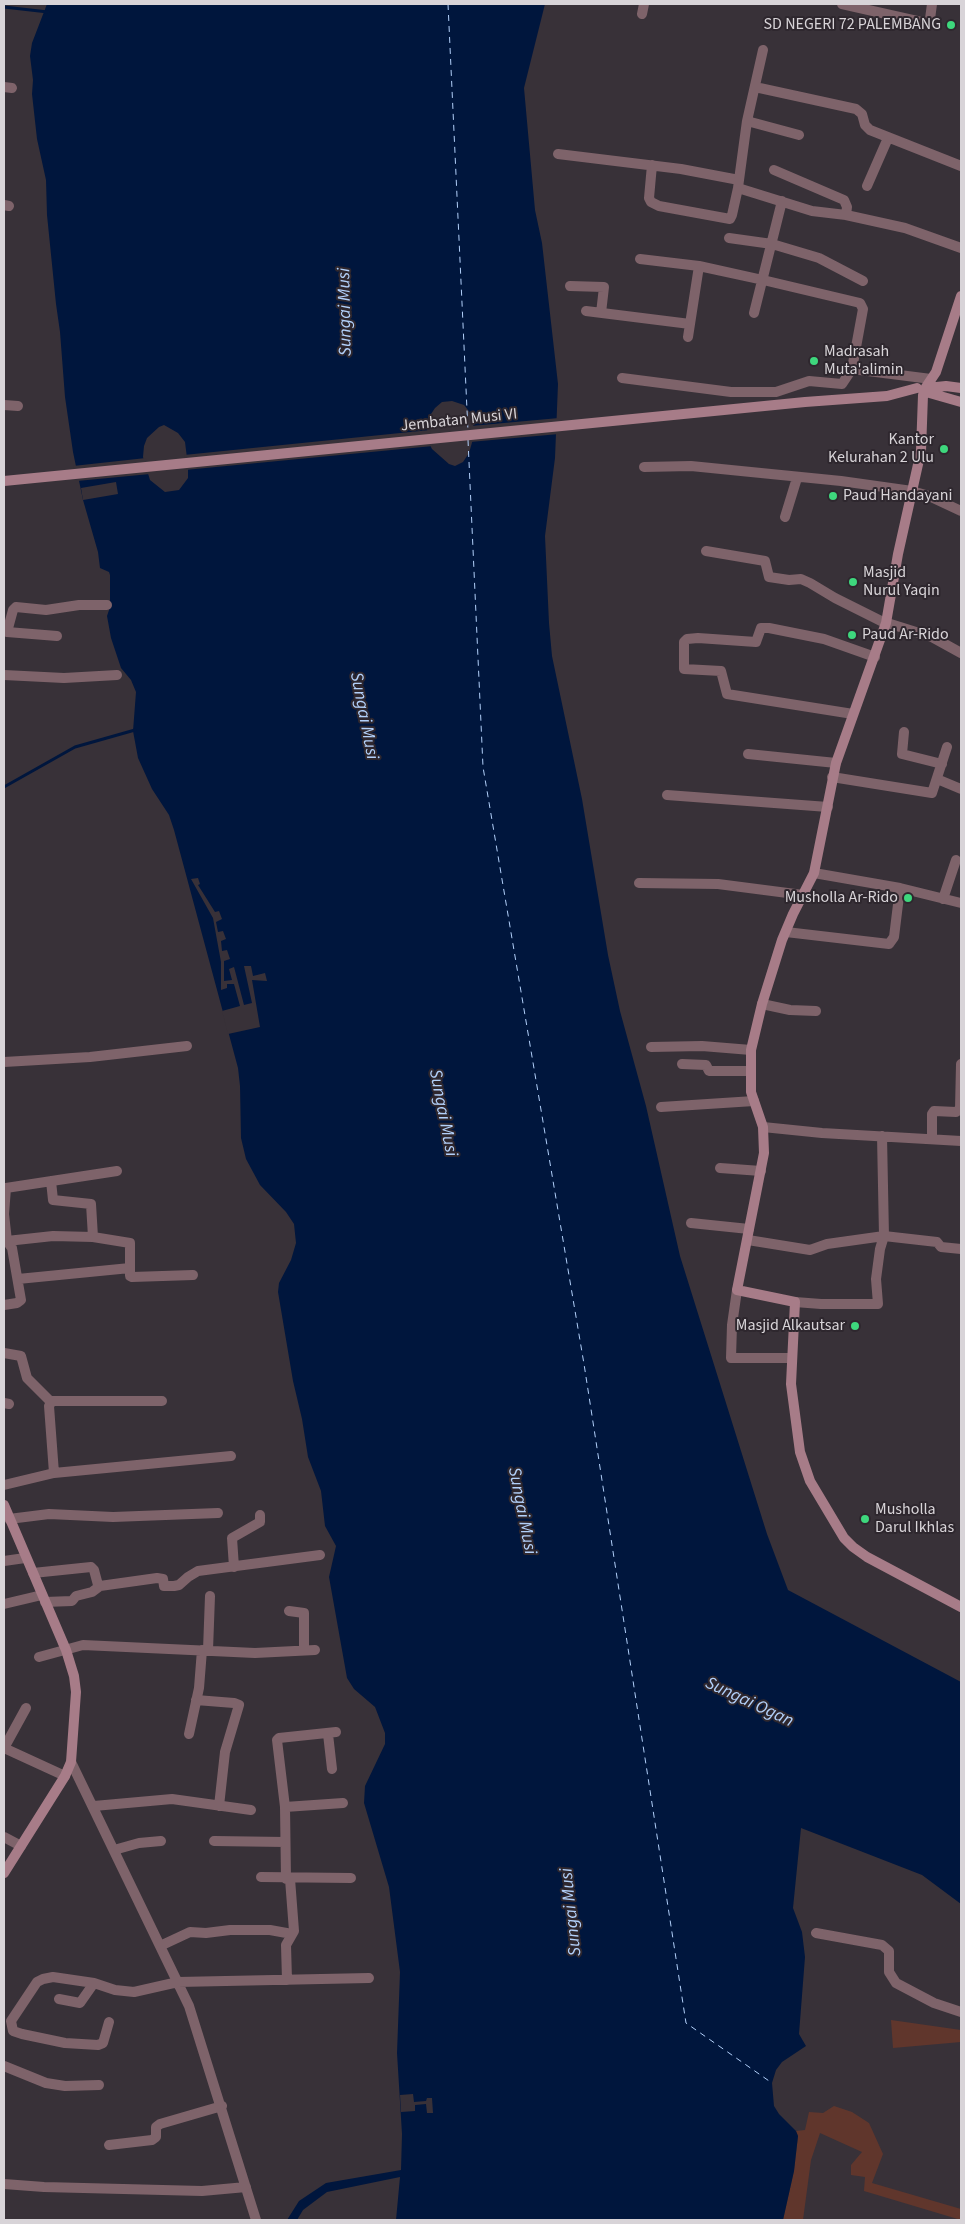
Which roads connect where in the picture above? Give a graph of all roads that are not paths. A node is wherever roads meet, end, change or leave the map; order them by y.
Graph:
1 (842, 4) edge
2 (932, 4) edge
3 (763, 50) dead end
4 (755, 87) junction
5 (747, 121) junction
6 (799, 134) dead end
7 (888, 138) junction
8 (558, 154) dead end
9 (652, 165) junction
10 (961, 166) edge
11 (774, 170) dead end
12 (739, 184) junction
13 (867, 186) dead end
14 (782, 201) junction
15 (846, 215) junction
16 (729, 238) dead end
17 (772, 244) junction
18 (961, 248) edge
19 (640, 259) dead end
20 (699, 266) junction
21 (763, 280) junction
22 (864, 281) dead end
23 (570, 286) dead end
24 (961, 296) edge
25 (586, 311) dead end
26 (601, 313) junction
27 (754, 313) dead end
28 (690, 324) junction
29 (688, 337) dead end
30 (852, 369) junction
31 (622, 378) dead end
32 (925, 388) junction
33 (961, 388) edge
34 (961, 402) edge
35 (4, 405) edge
36 (18, 406) dead end
37 (644, 467) dead end
38 (797, 478) junction
39 (4, 481) edge
40 (912, 491) junction
41 (961, 512) edge
42 (785, 516) dead end
43 (706, 551) dead end
44 (107, 605) dead end
45 (886, 623) junction
46 (6, 631) edge
47 (58, 636) dead end
48 (961, 653) edge
49 (874, 657) junction
50 (4, 675) edge
51 (117, 675) dead end
52 (853, 714) junction
53 (904, 732) dead end
54 (947, 747) dead end
55 (748, 754) dead end
56 (836, 763) junction
57 (942, 764) junction
58 (937, 779) junction
59 (832, 782) junction
60 (961, 789) edge
61 (668, 795) dead end
62 (828, 807) junction
63 (956, 860) dead end
64 (814, 873) junction
65 (639, 883) dead end
66 (900, 888) junction
67 (803, 895) junction
68 (943, 900) junction
69 (961, 903) edge
70 (784, 936) junction
71 (762, 1004) junction
72 (816, 1011) dead end
73 (187, 1046) dead end
74 (651, 1047) dead end
75 (751, 1050) junction
76 (4, 1062) edge
77 (682, 1064) dead end
78 (961, 1064) edge
79 (750, 1071) junction
80 (754, 1101) junction
81 (661, 1107) dead end
82 (763, 1128) junction
83 (882, 1136) junction
84 (932, 1139) junction
85 (961, 1142) edge
86 (720, 1168) dead end
87 (117, 1171) dead end
88 (761, 1171) junction
89 (51, 1181) junction
90 (5, 1188) edge
91 (692, 1223) dead end
92 (749, 1229) junction
93 (884, 1236) junction
94 (93, 1237) junction
95 (748, 1240) junction
96 (6, 1241) edge
97 (961, 1249) edge
98 (130, 1268) junction
99 (193, 1275) dead end
100 (18, 1279) junction
101 (737, 1290) junction
102 (795, 1302) junction
103 (4, 1305) edge
104 (4, 1353) edge
105 (791, 1358) junction
106 (162, 1401) dead end
107 (51, 1402) junction
108 (231, 1456) dead end
109 (54, 1473) junction
110 (4, 1485) edge
111 (4, 1505) edge
112 (218, 1512) dead end
113 (260, 1515) dead end
114 (8, 1522) edge
115 (320, 1555) dead end
116 (25, 1558) junction
117 (4, 1561) edge
118 (234, 1567) junction
119 (33, 1573) junction
120 (100, 1586) junction
121 (210, 1596) dead end
122 (43, 1599) junction
123 (4, 1604) edge
124 (961, 1607) edge
125 (289, 1611) dead end
126 (66, 1650) junction
127 (205, 1650) junction
128 (304, 1650) junction
129 (315, 1650) dead end
130 (38, 1657) dead end
131 (196, 1700) junction
132 (26, 1708) dead end
133 (189, 1734) dead end
134 (4, 1748) edge
135 (71, 1762) junction
136 (332, 1769) dead end
137 (65, 1776) junction
138 (343, 1803) dead end
139 (213, 1805) junction
140 (94, 1806) junction
141 (285, 1808) junction
142 (251, 1810) dead end
143 (4, 1837) edge
144 (161, 1841) dead end
145 (214, 1841) dead end
146 (285, 1842) junction
147 (21, 1846) junction
148 (114, 1850) junction
149 (4, 1873) edge
150 (261, 1878) dead end
151 (351, 1878) dead end
152 (288, 1879) junction
153 (816, 1933) dead end
154 (292, 1934) junction
155 (160, 1946) junction
156 (368, 1978) dead end
157 (287, 1980) junction
158 (178, 1982) junction
159 (94, 1983) junction
160 (59, 2000) dead end
161 (961, 2012) edge
162 (109, 2022) dead end
163 (4, 2066) edge
164 (99, 2085) dead end
165 (222, 2106) junction
166 (109, 2145) dead end
167 (4, 2184) edge
168 (246, 2187) junction
169 (256, 2220) edge

1 - 2 street
3 - 4 street
4 - 5 street
4 - 7 street
5 - 6 street
5 - 12 street
7 - 10 street
7 - 13 street
8 - 9 street
9 - 12 street
9 - 12 street
11 - 15 street
12 - 14 street
14 - 15 street
14 - 17 street
15 - 18 street
16 - 17 street
17 - 21 street
17 - 22 street
19 - 20 street
20 - 21 street
20 - 28 street
21 - 27 street
21 - 30 street
23 - 26 street
24 - 32 street
25 - 26 street
26 - 28 street
28 - 29 street
30 - 31 street
30 - 32 street
32 - 33 street, Jembatan Musi VI
32 - 34 street
32 - 39 street, Jembatan Musi VI
32 - 40 street
35 - 36 street
37 - 38 street
38 - 40 street
38 - 42 street
40 - 41 street
40 - 45 street
43 - 45 street
44 - 46 street
45 - 48 street
45 - 49 street
46 - 47 street
49 - 52 street
49 - 52 street
50 - 51 street
52 - 56 street
53 - 57 street
54 - 57 street
55 - 56 street
56 - 59 street
57 - 58 street
58 - 59 street
58 - 60 street
59 - 62 street
61 - 62 street
62 - 64 street
63 - 68 street
64 - 66 street
64 - 67 street
65 - 67 street
66 - 68 street
66 - 70 street
67 - 70 street
68 - 69 street
70 - 71 street
71 - 72 street
71 - 75 street
73 - 76 street
74 - 75 street
75 - 79 street
77 - 79 street
78 - 84 street
79 - 80 street
80 - 81 street
80 - 82 street
82 - 83 street
82 - 88 street
83 - 84 street
83 - 93 street
84 - 85 street
86 - 88 street
87 - 89 street
88 - 92 street
89 - 90 street
89 - 94 street
90 - 96 street
91 - 92 street
92 - 95 street
93 - 95 street
93 - 97 street
93 - 102 street
94 - 96 street
94 - 98 street
95 - 101 street
96 - 100 street
98 - 99 street
98 - 100 street
100 - 103 street
101 - 102 street
101 - 105 street
102 - 105 street
104 - 107 street
105 - 124 street
106 - 107 street
107 - 109 street
108 - 109 street
109 - 110 street
111 - 114 street
112 - 114 street
113 - 118 street
114 - 116 street
115 - 118 street
116 - 117 street
116 - 119 street
118 - 120 street
119 - 120 street
119 - 122 street
120 - 122 street
121 - 127 street
122 - 123 street
122 - 126 street
125 - 128 street
126 - 127 street
126 - 130 street
126 - 135 street
127 - 128 street
127 - 131 street
128 - 129 street
131 - 133 street
131 - 139 street
132 - 134 street
134 - 137 street
135 - 137 street
135 - 140 street
136 - 141 street
137 - 147 street
138 - 141 street
139 - 140 street
139 - 142 street
140 - 148 street
141 - 146 street
143 - 147 street
144 - 148 street
145 - 146 street
146 - 152 street
147 - 149 street
148 - 155 street
150 - 152 street
151 - 152 street
152 - 154 street
153 - 161 street
154 - 155 street
154 - 157 street
155 - 158 street
156 - 157 street
157 - 158 street
158 - 159 street
158 - 165 street
159 - 160 street
159 - 162 street
163 - 164 street
165 - 166 street
165 - 168 street
167 - 168 street
168 - 169 street

